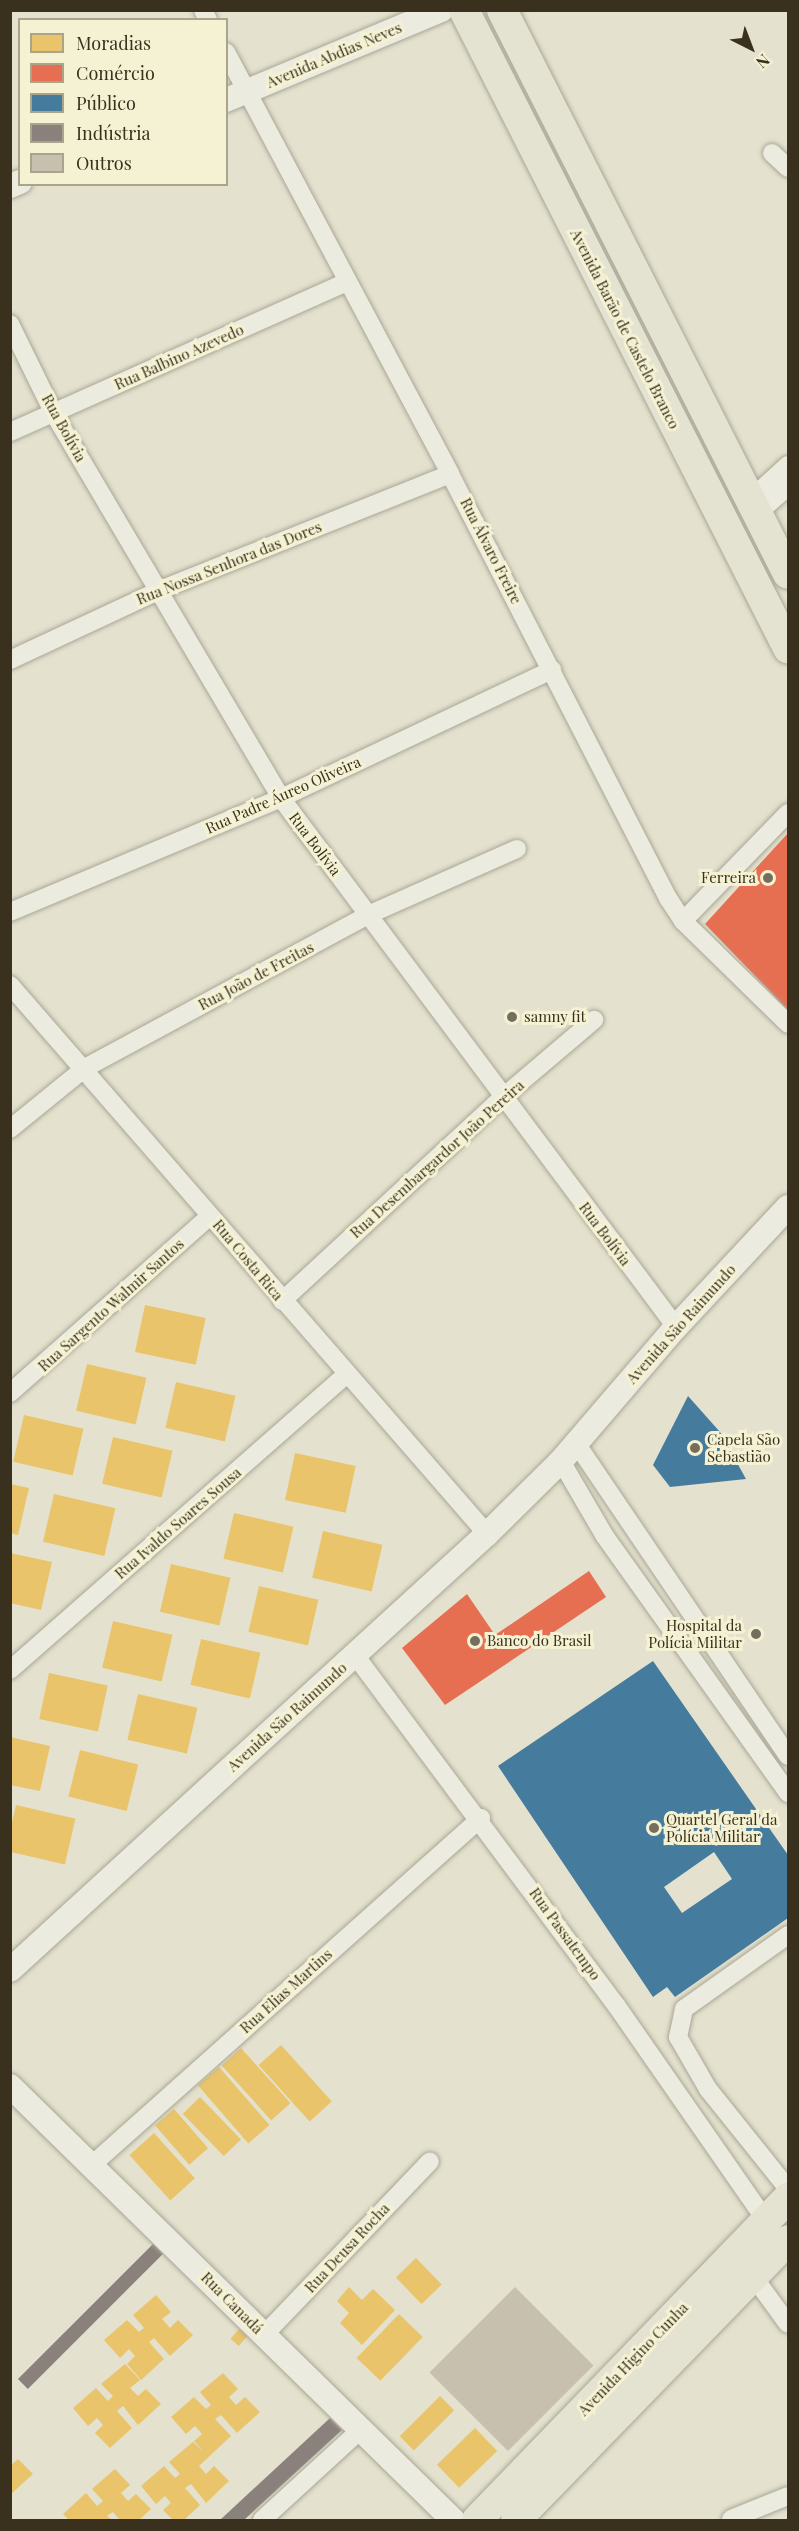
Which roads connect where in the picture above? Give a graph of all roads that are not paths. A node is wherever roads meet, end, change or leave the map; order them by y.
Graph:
1 (441, 10) edge
2 (464, 10) edge
3 (502, 10) edge
4 (228, 60) edge
5 (237, 95) edge
6 (772, 153) dead end
7 (789, 168) edge
8 (347, 282) junction
9 (10, 324) edge
10 (54, 414) junction
11 (10, 432) edge
12 (789, 465) edge
13 (450, 474) junction
14 (789, 487) edge
15 (755, 505) junction
16 (789, 574) edge
17 (160, 590) junction
18 (789, 648) edge
19 (10, 660) edge
20 (552, 670) junction
21 (281, 798) junction
22 (789, 813) edge
23 (517, 849) dead end
24 (10, 912) edge
25 (368, 915) junction
26 (683, 921) junction
27 (10, 985) edge
28 (594, 1020) dead end
29 (789, 1024) edge
30 (85, 1068) junction
31 (502, 1098) junction
32 (10, 1129) edge
33 (789, 1207) edge
34 (210, 1216) junction
35 (282, 1300) junction
36 (676, 1327) junction
37 (346, 1375) junction
38 (10, 1394) edge
39 (576, 1443) junction
40 (561, 1461) junction
41 (487, 1534) junction
42 (355, 1655) junction
43 (10, 1670) edge
44 (789, 1756) edge
45 (789, 1793) edge
46 (481, 1818) junction
47 (789, 1935) edge
48 (10, 1970) edge
49 (10, 2086) edge
50 (708, 2089) junction
51 (688, 2108) junction
52 (430, 2161) dead end
53 (93, 2164) junction
54 (789, 2189) edge
55 (789, 2198) edge
56 (777, 2230) edge
57 (753, 2276) junction
58 (789, 2324) edge
59 (264, 2336) junction
60 (359, 2431) junction
61 (789, 2496) edge
62 (731, 2519) dead end
63 (262, 2520) edge
64 (453, 2520) edge
65 (477, 2520) edge
66 (516, 2520) edge

1 - 5 street, Avenida Abdias Neves
2 - 18 main road, Avenida Barão de Castelo Branco
3 - 15 main road
4 - 5 street, Rua Álvaro Freire
5 - 8 street, Rua Álvaro Freire
6 - 7 street
8 - 10 street, Rua Balbino Azevedo
8 - 13 street, Rua Álvaro Freire
9 - 10 street, Rua Bolívia
10 - 11 street, Rua Balbino Azevedo
10 - 17 street, Rua Bolívia
12 - 15 street
13 - 17 street, Rua Nossa Senhora das Dores
13 - 20 street, Rua Álvaro Freire
14 - 15 street
15 - 16 main road
17 - 19 street, Rua Nossa Senhora das Dores
17 - 21 street, Rua Bolívia
20 - 21 street, Rua Padre Áureo Oliveira
20 - 26 street, Rua Álvaro Freire
21 - 24 street, Rua Padre Áureo Oliveira
21 - 25 street, Rua Bolívia
22 - 26 street
23 - 25 street, Rua João de Freitas
25 - 30 street, Rua João de Freitas
25 - 31 street, Rua Bolívia
26 - 29 street, Rua Álvaro Freire
27 - 30 street, Rua Costa Rica
28 - 31 street, Rua Desembargardor João Pereira
30 - 32 street, Rua João de Freitas
30 - 34 street, Rua Costa Rica
31 - 35 street, Rua Desembargardor João Pereira
31 - 36 street, Rua Bolívia
33 - 36 street, Avenida São Raimundo
34 - 35 street, Rua Costa Rica
34 - 38 street, Rua Sargento Walmir Santos
35 - 37 street, Rua Costa Rica
36 - 39 street, Avenida São Raimundo
37 - 41 street, Rua Costa Rica
37 - 43 street, Rua Ivaldo Soares Sousa
39 - 40 street, Avenida São Raimundo
39 - 44 street
40 - 41 street, Avenida São Raimundo
40 - 45 street
41 - 42 street, Avenida São Raimundo
42 - 46 street, Rua Passatempo
42 - 48 street, Avenida São Raimundo
46 - 51 street, Rua Passatempo
46 - 53 street, Rua Elias Martins
47 - 50 street
49 - 53 street, Rua Canadá
50 - 51 street
50 - 54 street
51 - 56 street, Rua Passatempo
52 - 59 street, Rua Deusa Rocha
53 - 59 street, Rua Canadá
55 - 56 main road, Avenida Higino Cunha
56 - 57 main road, Avenida Higino Cunha
56 - 65 main road, Avenida Higino Cunha
57 - 58 street
57 - 66 main road, Avenida Higino Cunha
59 - 60 street, Rua Canadá
60 - 63 street
60 - 64 street, Rua Canadá
61 - 62 street

